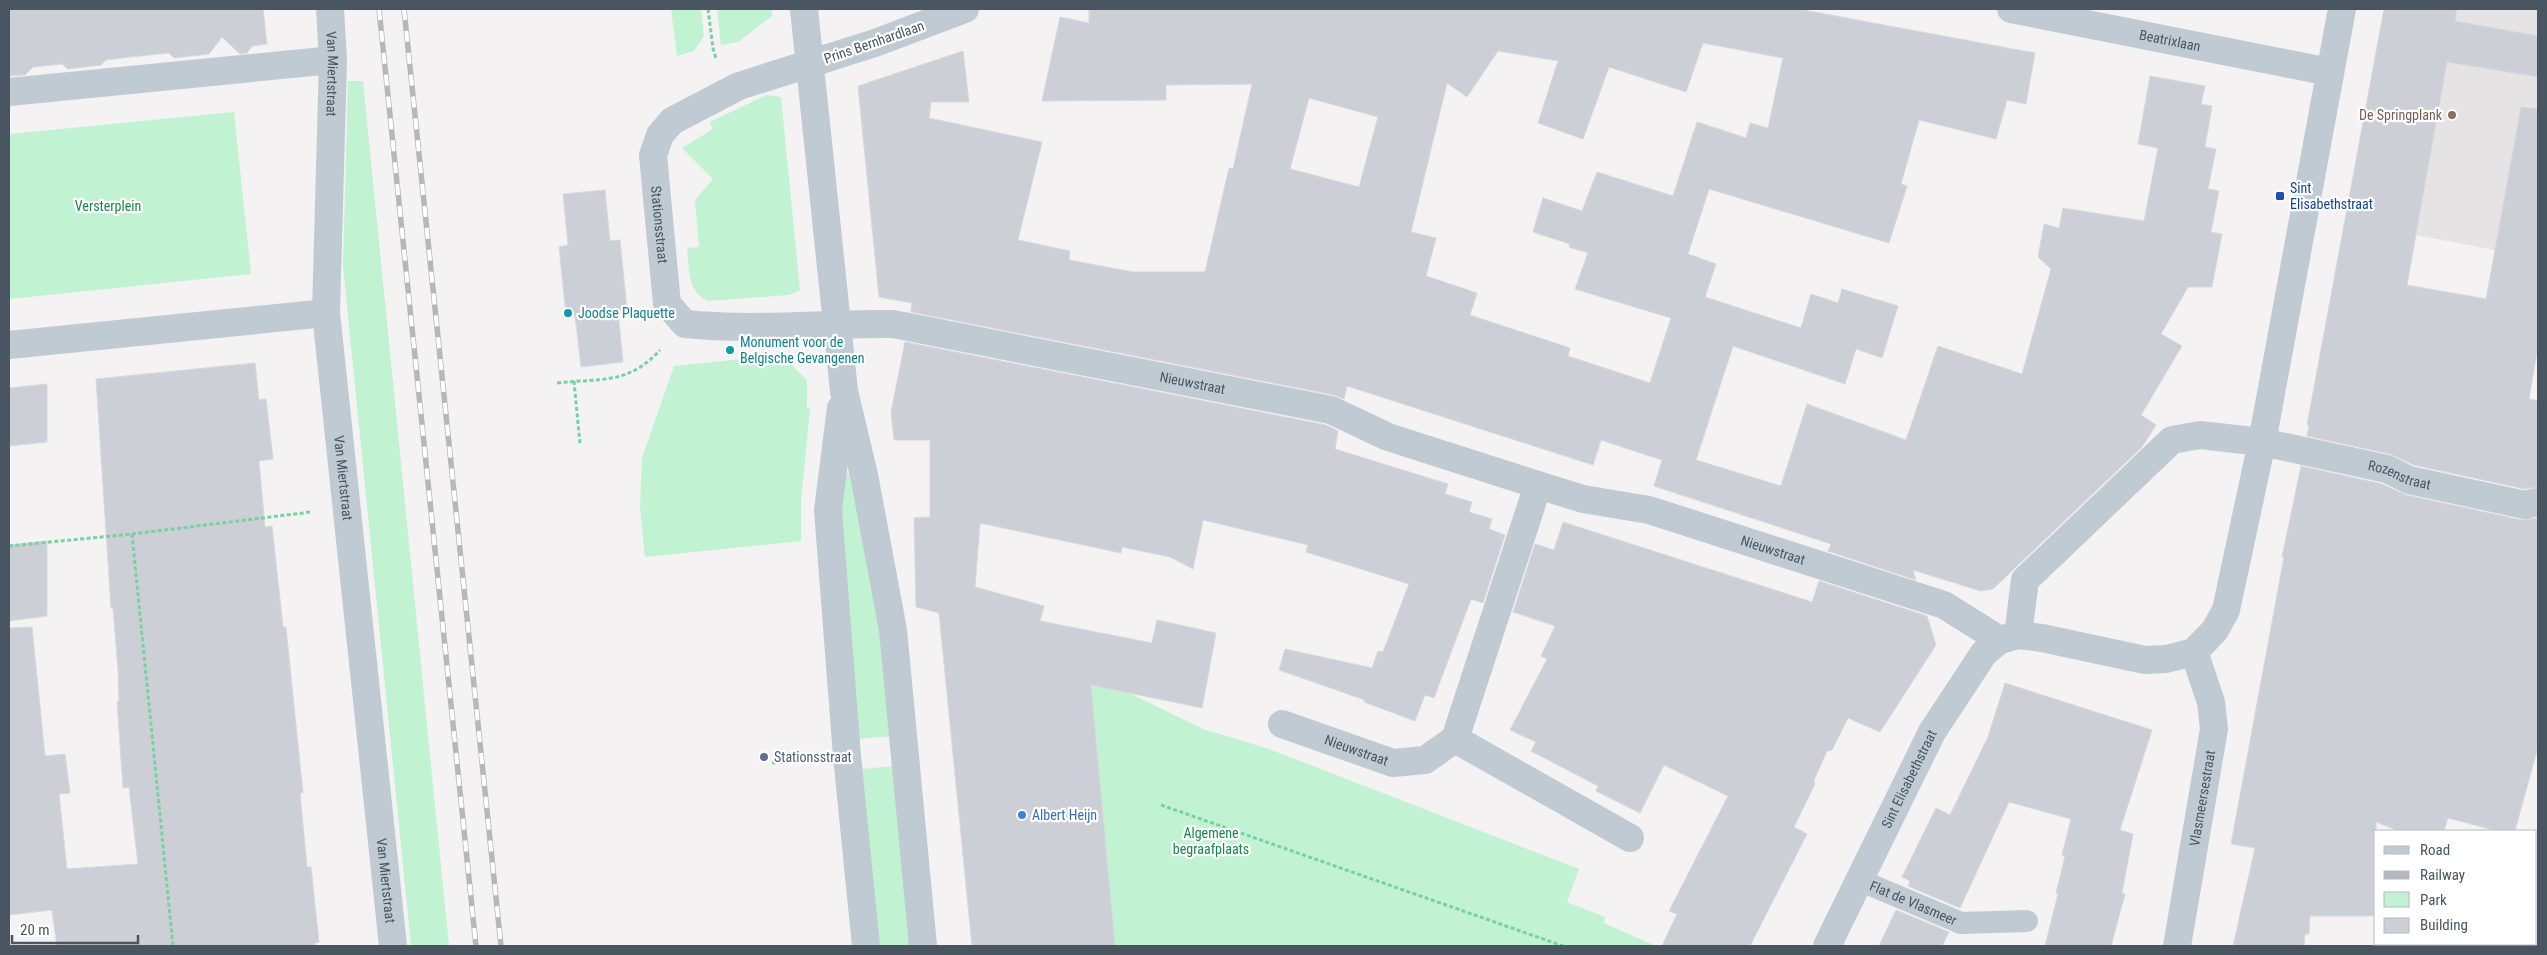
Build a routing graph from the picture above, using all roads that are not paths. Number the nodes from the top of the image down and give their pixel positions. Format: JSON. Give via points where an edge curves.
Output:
{"nodes":[{"id":1,"x":330,"y":9,"type":"edge"},
{"id":2,"x":804,"y":9,"type":"edge"},
{"id":3,"x":965,"y":9,"type":"edge"},
{"id":4,"x":2011,"y":9,"type":"edge"},
{"id":5,"x":2342,"y":9,"type":"edge"},
{"id":6,"x":333,"y":60,"type":"junction"},
{"id":7,"x":810,"y":64,"type":"junction"},
{"id":8,"x":2330,"y":72,"type":"junction"},
{"id":9,"x":9,"y":92,"type":"edge"},
{"id":10,"x":326,"y":313,"type":"junction"},
{"id":11,"x":838,"y":323,"type":"junction"},
{"id":12,"x":9,"y":345,"type":"edge"},
{"id":13,"x":844,"y":391,"type":"junction"},
{"id":14,"x":2262,"y":442,"type":"junction"},
{"id":15,"x":1538,"y":485,"type":"junction"},
{"id":16,"x":2538,"y":502,"type":"edge"},
{"id":17,"x":2009,"y":638,"type":"junction"},
{"id":18,"x":2194,"y":652,"type":"junction"},
{"id":19,"x":1282,"y":724,"type":"dead end"},
{"id":20,"x":1455,"y":739,"type":"junction"},
{"id":21,"x":1630,"y":838,"type":"dead end"},
{"id":22,"x":1860,"y":880,"type":"junction"},
{"id":23,"x":2027,"y":921,"type":"dead end"},
{"id":24,"x":393,"y":946,"type":"edge"},
{"id":25,"x":866,"y":946,"type":"edge"},
{"id":26,"x":923,"y":946,"type":"edge"},
{"id":27,"x":1827,"y":946,"type":"edge"},
{"id":28,"x":2176,"y":946,"type":"edge"}],
"edges":[{"from":1,"to":6,"type":"street","name":"Van Miertstraat"},
{"from":2,"to":7,"type":"street"},
{"from":3,"to":7,"type":"street","name":"Prins Bernhardlaan"},
{"from":4,"to":8,"type":"street","name":"Beatrixlaan"},
{"from":5,"to":8,"type":"street"},
{"from":6,"to":9,"type":"street"},
{"from":6,"to":10,"type":"street","name":"Van Miertstraat"},
{"from":7,"to":11,"type":"street"},
{"from":7,"to":11,"type":"street","name":"Stationsstraat","via":[[739,86],[672,121],[660,135],[653,155],[667,304],[685,324],[721,327]]},
{"from":8,"to":14,"type":"street"},
{"from":10,"to":12,"type":"street"},
{"from":10,"to":24,"type":"street","name":"Van Miertstraat"},
{"from":11,"to":13,"type":"street"},
{"from":11,"to":15,"type":"street","name":"Nieuwstraat","via":[[893,324],[1332,410],[1388,437]]},
{"from":13,"to":25,"type":"street","via":[[828,510]]},
{"from":13,"to":26,"type":"street","via":[[864,475],[893,630]]},
{"from":14,"to":16,"type":"street","name":"Rozenstraat","via":[[2387,469],[2409,480],[2525,505]]},
{"from":14,"to":17,"type":"street","via":[[2200,435],[2172,440],[2025,580]]},
{"from":14,"to":18,"type":"street","via":[[2226,610],[2215,630]]},
{"from":15,"to":17,"type":"street","name":"Nieuwstraat","via":[[1583,499],[1649,510],[1944,605]]},
{"from":15,"to":20,"type":"street"},
{"from":17,"to":18,"type":"street","via":[[2042,638],[2146,660]]},
{"from":17,"to":22,"type":"street","name":"Sint Elisabethstraat","via":[[1984,653],[1932,732]]},
{"from":18,"to":28,"type":"street","name":"Vlasmeersestraat","via":[[2211,702],[2214,729]]},
{"from":19,"to":20,"type":"street","name":"Nieuwstraat","via":[[1393,763],[1425,760]]},
{"from":20,"to":21,"type":"street"},
{"from":22,"to":23,"type":"lane","name":"Flat de Vlasmeer","via":[[1961,922]]},
{"from":22,"to":27,"type":"street","name":"Sint Elisabethstraat"}]}
